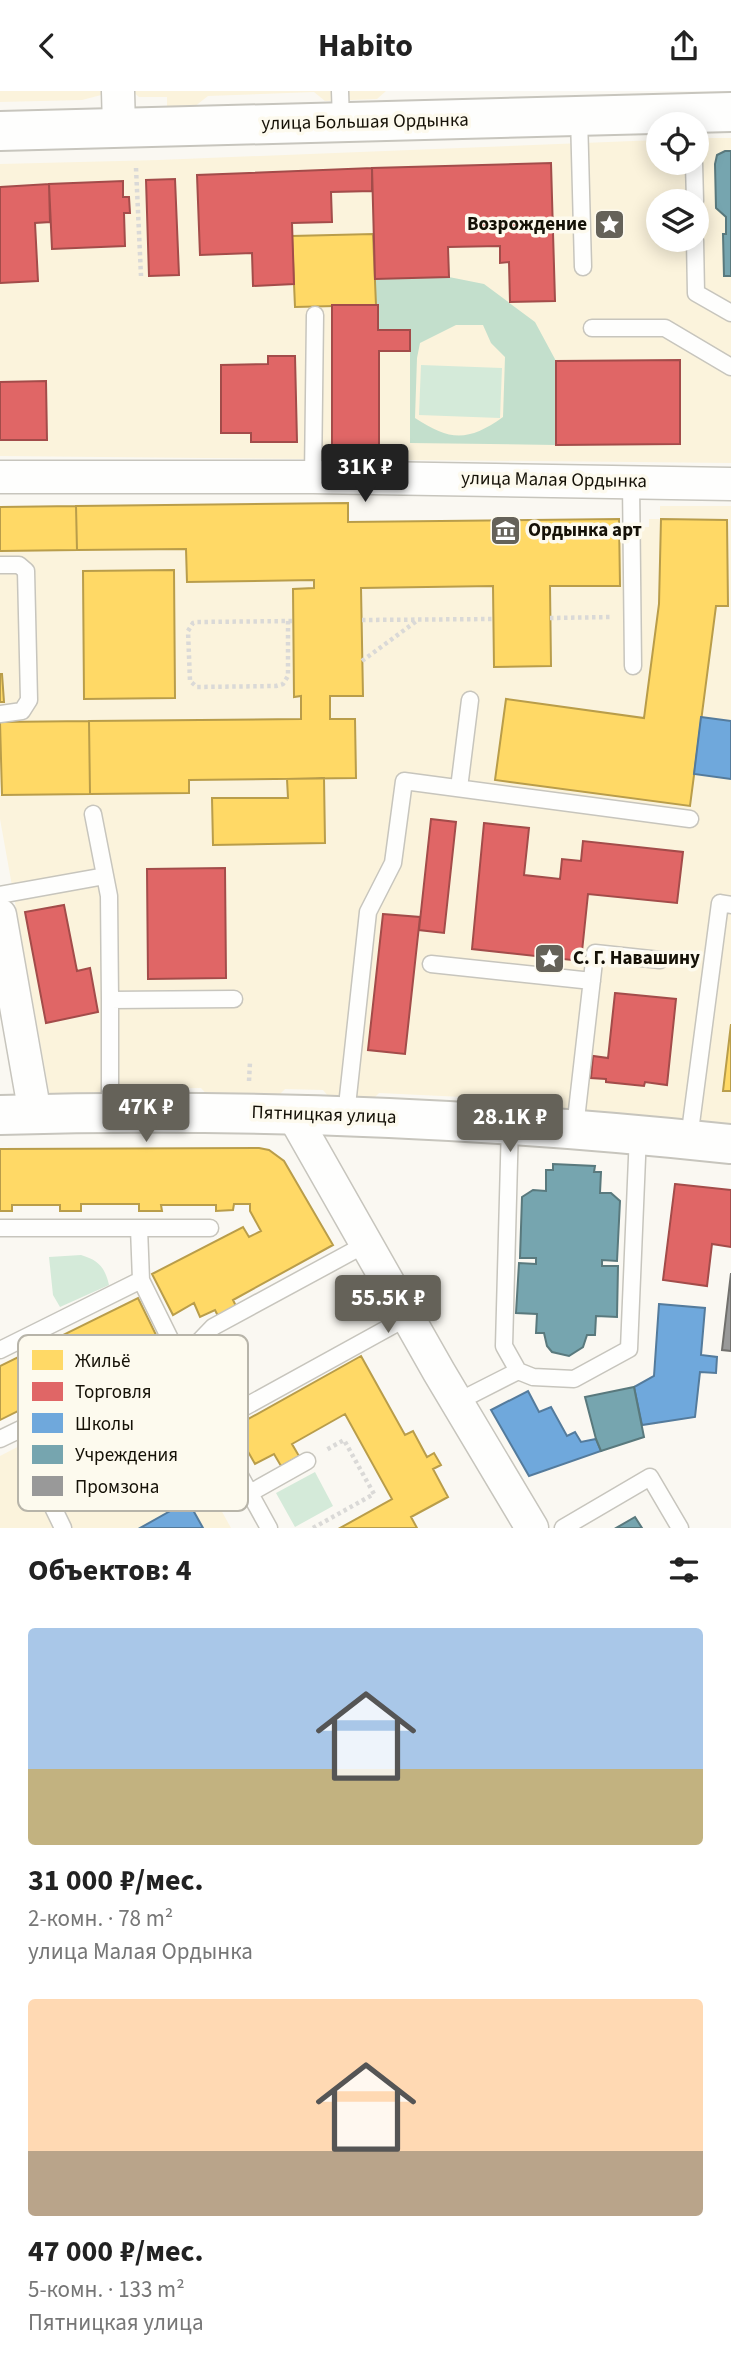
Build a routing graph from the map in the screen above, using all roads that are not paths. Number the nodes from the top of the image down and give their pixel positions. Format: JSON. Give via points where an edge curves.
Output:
{"nodes":[{"id":1,"x":340,"y":107,"type":"edge"},
{"id":2,"x":119,"y":109,"type":"edge"},
{"id":3,"x":561,"y":112,"type":"junction"},
{"id":4,"x":646,"y":113,"type":"edge"},
{"id":5,"x":0,"y":131,"type":"edge"},
{"id":6,"x":695,"y":252,"type":"edge"},
{"id":7,"x":583,"y":267,"type":"dead end"},
{"id":8,"x":731,"y":313,"type":"edge"},
{"id":9,"x":315,"y":315,"type":"dead end"},
{"id":10,"x":592,"y":328,"type":"dead end"},
{"id":11,"x":731,"y":367,"type":"edge"},
{"id":12,"x":0,"y":477,"type":"edge"},
{"id":13,"x":313,"y":477,"type":"junction"},
{"id":14,"x":632,"y":482,"type":"junction"},
{"id":15,"x":731,"y":484,"type":"edge"},
{"id":16,"x":0,"y":565,"type":"edge"},
{"id":17,"x":633,"y":666,"type":"dead end"},
{"id":18,"x":470,"y":700,"type":"dead end"},
{"id":19,"x":0,"y":714,"type":"edge"},
{"id":20,"x":458,"y":788,"type":"junction"},
{"id":21,"x":93,"y":814,"type":"dead end"},
{"id":22,"x":690,"y":819,"type":"dead end"},
{"id":23,"x":105,"y":876,"type":"junction"},
{"id":24,"x":0,"y":895,"type":"edge"},
{"id":25,"x":731,"y":905,"type":"edge"},
{"id":26,"x":0,"y":915,"type":"edge"},
{"id":27,"x":660,"y":960,"type":"dead end"},
{"id":28,"x":431,"y":964,"type":"dead end"},
{"id":29,"x":592,"y":981,"type":"junction"},
{"id":30,"x":234,"y":999,"type":"dead end"},
{"id":31,"x":110,"y":1000,"type":"junction"},
{"id":32,"x":18,"y":1114,"type":"edge"},
{"id":33,"x":110,"y":1114,"type":"junction"},
{"id":34,"x":292,"y":1114,"type":"junction"},
{"id":35,"x":346,"y":1115,"type":"junction"},
{"id":36,"x":510,"y":1124,"type":"junction"},
{"id":37,"x":575,"y":1128,"type":"junction"},
{"id":38,"x":638,"y":1134,"type":"junction"},
{"id":39,"x":689,"y":1139,"type":"junction"},
{"id":40,"x":731,"y":1144,"type":"edge"},
{"id":41,"x":0,"y":1228,"type":"edge"},
{"id":42,"x":139,"y":1228,"type":"junction"},
{"id":43,"x":210,"y":1228,"type":"dead end"},
{"id":44,"x":366,"y":1244,"type":"junction"},
{"id":45,"x":141,"y":1280,"type":"junction"},
{"id":46,"x":408,"y":1317,"type":"junction"},
{"id":47,"x":30,"y":1335,"type":"edge"},
{"id":48,"x":173,"y":1335,"type":"edge"},
{"id":49,"x":205,"y":1335,"type":"edge"},
{"id":50,"x":18,"y":1341,"type":"edge"},
{"id":51,"x":0,"y":1350,"type":"edge"},
{"id":52,"x":518,"y":1371,"type":"junction"},
{"id":53,"x":457,"y":1402,"type":"junction"},
{"id":54,"x":248,"y":1405,"type":"edge"},
{"id":55,"x":18,"y":1430,"type":"edge"},
{"id":56,"x":0,"y":1439,"type":"edge"},
{"id":57,"x":307,"y":1461,"type":"road end"},
{"id":58,"x":248,"y":1489,"type":"edge"},
{"id":59,"x":250,"y":1493,"type":"junction"},
{"id":60,"x":55,"y":1511,"type":"edge"},
{"id":61,"x":63,"y":1528,"type":"edge"},
{"id":62,"x":269,"y":1528,"type":"edge"},
{"id":63,"x":532,"y":1528,"type":"edge"},
{"id":64,"x":563,"y":1528,"type":"edge"},
{"id":65,"x":680,"y":1528,"type":"edge"}],
"edges":[{"from":1,"to":2,"type":"street","name":"улица Большая Ордынка"},
{"from":1,"to":3,"type":"street","name":"улица Большая Ордынка"},
{"from":2,"to":5,"type":"street","name":"улица Большая Ордынка"},
{"from":3,"to":4,"type":"street","name":"улица Большая Ордынка"},
{"from":3,"to":7,"type":"lane"},
{"from":6,"to":8,"type":"lane","via":[[696,293]]},
{"from":9,"to":13,"type":"lane"},
{"from":10,"to":11,"type":"lane","via":[[665,328]]},
{"from":12,"to":13,"type":"street","name":"улица Малая Ордынка"},
{"from":13,"to":14,"type":"street","name":"улица Малая Ордынка"},
{"from":14,"to":15,"type":"street","name":"улица Малая Ордынка"},
{"from":14,"to":17,"type":"lane"},
{"from":16,"to":19,"type":"lane","via":[[19,565],[26,572],[29,686],[25,709]]},
{"from":18,"to":20,"type":"lane"},
{"from":20,"to":22,"type":"lane"},
{"from":20,"to":35,"type":"lane","via":[[404,781],[393,863],[368,912]]},
{"from":21,"to":23,"type":"lane"},
{"from":23,"to":24,"type":"lane"},
{"from":23,"to":31,"type":"lane"},
{"from":25,"to":39,"type":"lane","via":[[720,903]]},
{"from":26,"to":32,"type":"street"},
{"from":27,"to":29,"type":"lane","via":[[595,953]]},
{"from":28,"to":29,"type":"lane"},
{"from":29,"to":37,"type":"lane"},
{"from":30,"to":31,"type":"lane"},
{"from":31,"to":33,"type":"lane"},
{"from":32,"to":33,"type":"street","name":"Пятницкая улица"},
{"from":33,"to":34,"type":"street","name":"Пятницкая улица"},
{"from":34,"to":35,"type":"street","name":"Пятницкая улица"},
{"from":34,"to":44,"type":"street"},
{"from":35,"to":36,"type":"street","name":"Пятницкая улица"},
{"from":36,"to":37,"type":"street","name":"Пятницкая улица"},
{"from":36,"to":52,"type":"lane","via":[[504,1346]]},
{"from":37,"to":38,"type":"street","name":"Пятницкая улица"},
{"from":38,"to":39,"type":"street","name":"Пятницкая улица"},
{"from":38,"to":52,"type":"lane","via":[[629,1349],[574,1379],[533,1377]]},
{"from":39,"to":40,"type":"street","name":"Пятницкая улица"},
{"from":41,"to":42,"type":"lane"},
{"from":42,"to":43,"type":"lane"},
{"from":42,"to":45,"type":"lane"},
{"from":44,"to":46,"type":"street"},
{"from":44,"to":49,"type":"lane"},
{"from":45,"to":47,"type":"lane"},
{"from":45,"to":48,"type":"lane"},
{"from":46,"to":53,"type":"street"},
{"from":46,"to":54,"type":"lane"},
{"from":50,"to":51,"type":"lane"},
{"from":52,"to":53,"type":"lane"},
{"from":53,"to":63,"type":"street"},
{"from":55,"to":56,"type":"lane"},
{"from":57,"to":59,"type":"lane"},
{"from":58,"to":59,"type":"lane"},
{"from":59,"to":62,"type":"lane"},
{"from":60,"to":61,"type":"lane"},
{"from":64,"to":65,"type":"lane","via":[[650,1477]]}]}
